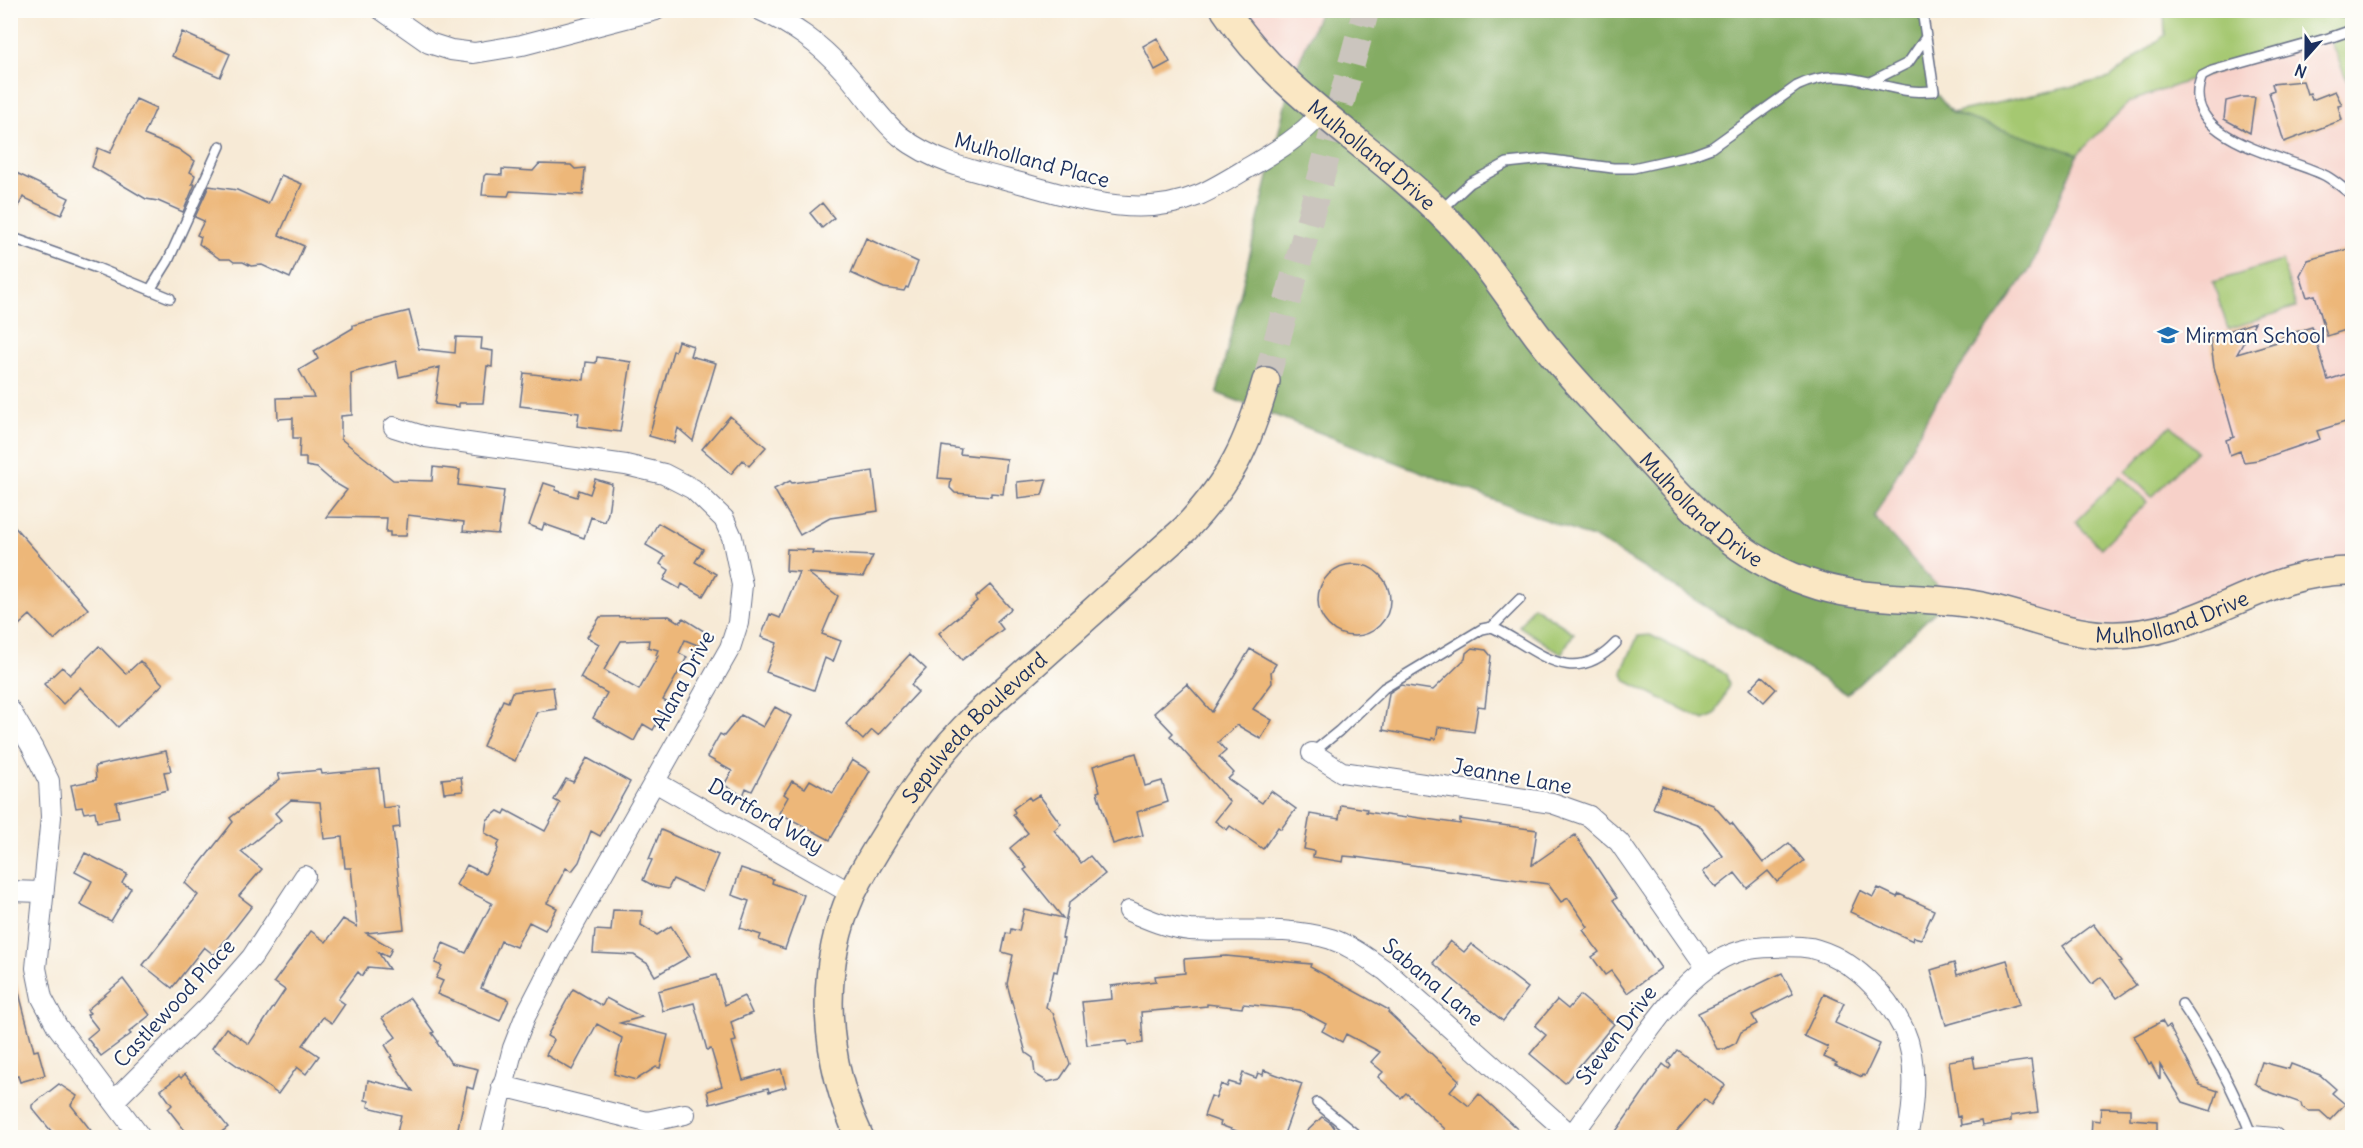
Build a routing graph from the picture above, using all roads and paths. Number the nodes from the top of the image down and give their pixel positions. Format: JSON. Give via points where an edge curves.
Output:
{"nodes":[{"id":1,"x":382,"y":10,"type":"edge"},
{"id":2,"x":656,"y":10,"type":"edge"},
{"id":3,"x":760,"y":10,"type":"edge"},
{"id":4,"x":1225,"y":10,"type":"edge"},
{"id":5,"x":1922,"y":10,"type":"edge"},
{"id":6,"x":2324,"y":10,"type":"edge"},
{"id":7,"x":2352,"y":12,"type":"edge"},
{"id":8,"x":2352,"y":30,"type":"edge"},
{"id":9,"x":1926,"y":38,"type":"junction"},
{"id":10,"x":1872,"y":81,"type":"junction"},
{"id":11,"x":1322,"y":112,"type":"junction"},
{"id":12,"x":220,"y":146,"type":"dead end"},
{"id":13,"x":2352,"y":195,"type":"edge"},
{"id":14,"x":1440,"y":212,"type":"junction"},
{"id":15,"x":10,"y":237,"type":"edge"},
{"id":16,"x":150,"y":290,"type":"junction"},
{"id":17,"x":170,"y":298,"type":"dead end"},
{"id":18,"x":1266,"y":381,"type":"tunnel mouth"},
{"id":19,"x":394,"y":427,"type":"dead end"},
{"id":20,"x":2352,"y":572,"type":"edge"},
{"id":21,"x":1520,"y":599,"type":"dead end"},
{"id":22,"x":1492,"y":627,"type":"junction"},
{"id":23,"x":1616,"y":643,"type":"dead end"},
{"id":24,"x":10,"y":710,"type":"edge"},
{"id":25,"x":1312,"y":753,"type":"joint"},
{"id":26,"x":655,"y":782,"type":"junction"},
{"id":27,"x":305,"y":876,"type":"dead end"},
{"id":28,"x":10,"y":891,"type":"edge"},
{"id":29,"x":42,"y":892,"type":"junction"},
{"id":30,"x":852,"y":894,"type":"junction"},
{"id":31,"x":1129,"y":911,"type":"dead end"},
{"id":32,"x":1707,"y":968,"type":"junction"},
{"id":33,"x":2182,"y":1004,"type":"dead end"},
{"id":34,"x":502,"y":1086,"type":"junction"},
{"id":35,"x":114,"y":1101,"type":"junction"},
{"id":36,"x":1317,"y":1103,"type":"dead end"},
{"id":37,"x":685,"y":1114,"type":"dead end"},
{"id":38,"x":1571,"y":1136,"type":"edge"},
{"id":39,"x":141,"y":1137,"type":"edge"},
{"id":40,"x":490,"y":1137,"type":"edge"},
{"id":41,"x":860,"y":1137,"type":"edge"},
{"id":42,"x":1360,"y":1137,"type":"edge"},
{"id":43,"x":1907,"y":1137,"type":"edge"},
{"id":44,"x":2247,"y":1137,"type":"edge"},
{"id":45,"x":2274,"y":1137,"type":"edge"}],
"edges":[{"from":1,"to":2,"type":"street","via":[[429,43],[474,53],[522,45]]},
{"from":3,"to":11,"type":"street","name":"Mulholland Place","via":[[803,32],[824,50],[899,135],[920,150],[967,169],[1114,206],[1168,204],[1198,195],[1288,145]]},
{"from":4,"to":11,"type":"main road","name":"Mulholland Drive","via":[[1261,57]]},
{"from":5,"to":9,"type":"lane"},
{"from":6,"to":7,"type":"lane"},
{"from":8,"to":13,"type":"lane","via":[[2212,70],[2202,76],[2197,95],[2200,111],[2222,132],[2326,176]]},
{"from":9,"to":10,"type":"lane","via":[[1908,63]]},
{"from":9,"to":10,"type":"lane","via":[[1934,91],[1911,91]]},
{"from":10,"to":14,"type":"lane","via":[[1812,79],[1712,148],[1652,165],[1613,168],[1544,159],[1507,163],[1470,183]]},
{"from":11,"to":14,"type":"main road","name":"Mulholland Drive"},
{"from":12,"to":16,"type":"lane","via":[[168,261]]},
{"from":14,"to":20,"type":"main road","name":"Mulholland Drive","via":[[1484,261],[1566,371],[1698,515],[1757,560],[1787,574],[1856,594],[1989,607],[2067,629],[2108,635],[2172,628],[2284,581]]},
{"from":15,"to":16,"type":"lane"},
{"from":16,"to":17,"type":"lane"},
{"from":18,"to":30,"type":"main road","name":"Sepulveda Boulevard","via":[[1239,456],[1206,507],[954,738],[912,791]]},
{"from":19,"to":26,"type":"street","name":"Alana Drive","via":[[426,437],[626,465],[664,474],[693,489],[724,519],[742,585],[738,623],[730,648]]},
{"from":21,"to":22,"type":"lane"},
{"from":22,"to":23,"type":"lane","via":[[1561,664],[1594,661]]},
{"from":22,"to":25,"type":"lane","via":[[1469,636],[1384,688]]},
{"from":24,"to":29,"type":"street","via":[[49,781],[51,817]]},
{"from":25,"to":32,"type":"street","name":"Jeanne Lane","via":[[1342,772],[1552,803],[1589,816],[1619,842]]},
{"from":26,"to":30,"type":"street","name":"Dartford Way"},
{"from":26,"to":34,"type":"street","name":"Alana Drive","via":[[525,1017]]},
{"from":27,"to":35,"type":"street","name":"Castlewood Place","via":[[252,957]]},
{"from":28,"to":29,"type":"street"},
{"from":29,"to":35,"type":"street","via":[[36,968],[42,998],[57,1026]]},
{"from":30,"to":41,"type":"main road","name":"Sepulveda Boulevard","via":[[831,964],[828,1004],[834,1066],[845,1107]]},
{"from":31,"to":38,"type":"street","name":"Sabana Lane","via":[[1160,925],[1188,930],[1282,930],[1330,939],[1354,949],[1386,971]]},
{"from":32,"to":38,"type":"street","name":"Steven Drive","via":[[1668,1003]]},
{"from":32,"to":43,"type":"street","name":"Steven Drive","via":[[1750,947],[1798,946],[1835,958],[1880,991],[1905,1032],[1910,1055],[1913,1077]]},
{"from":33,"to":44,"type":"lane","via":[[2232,1087]]},
{"from":34,"to":37,"type":"street","via":[[647,1122]]},
{"from":34,"to":40,"type":"street","name":"Alana Drive"},
{"from":35,"to":39,"type":"street"},
{"from":36,"to":42,"type":"lane"},
{"from":44,"to":45,"type":"street"}]}
